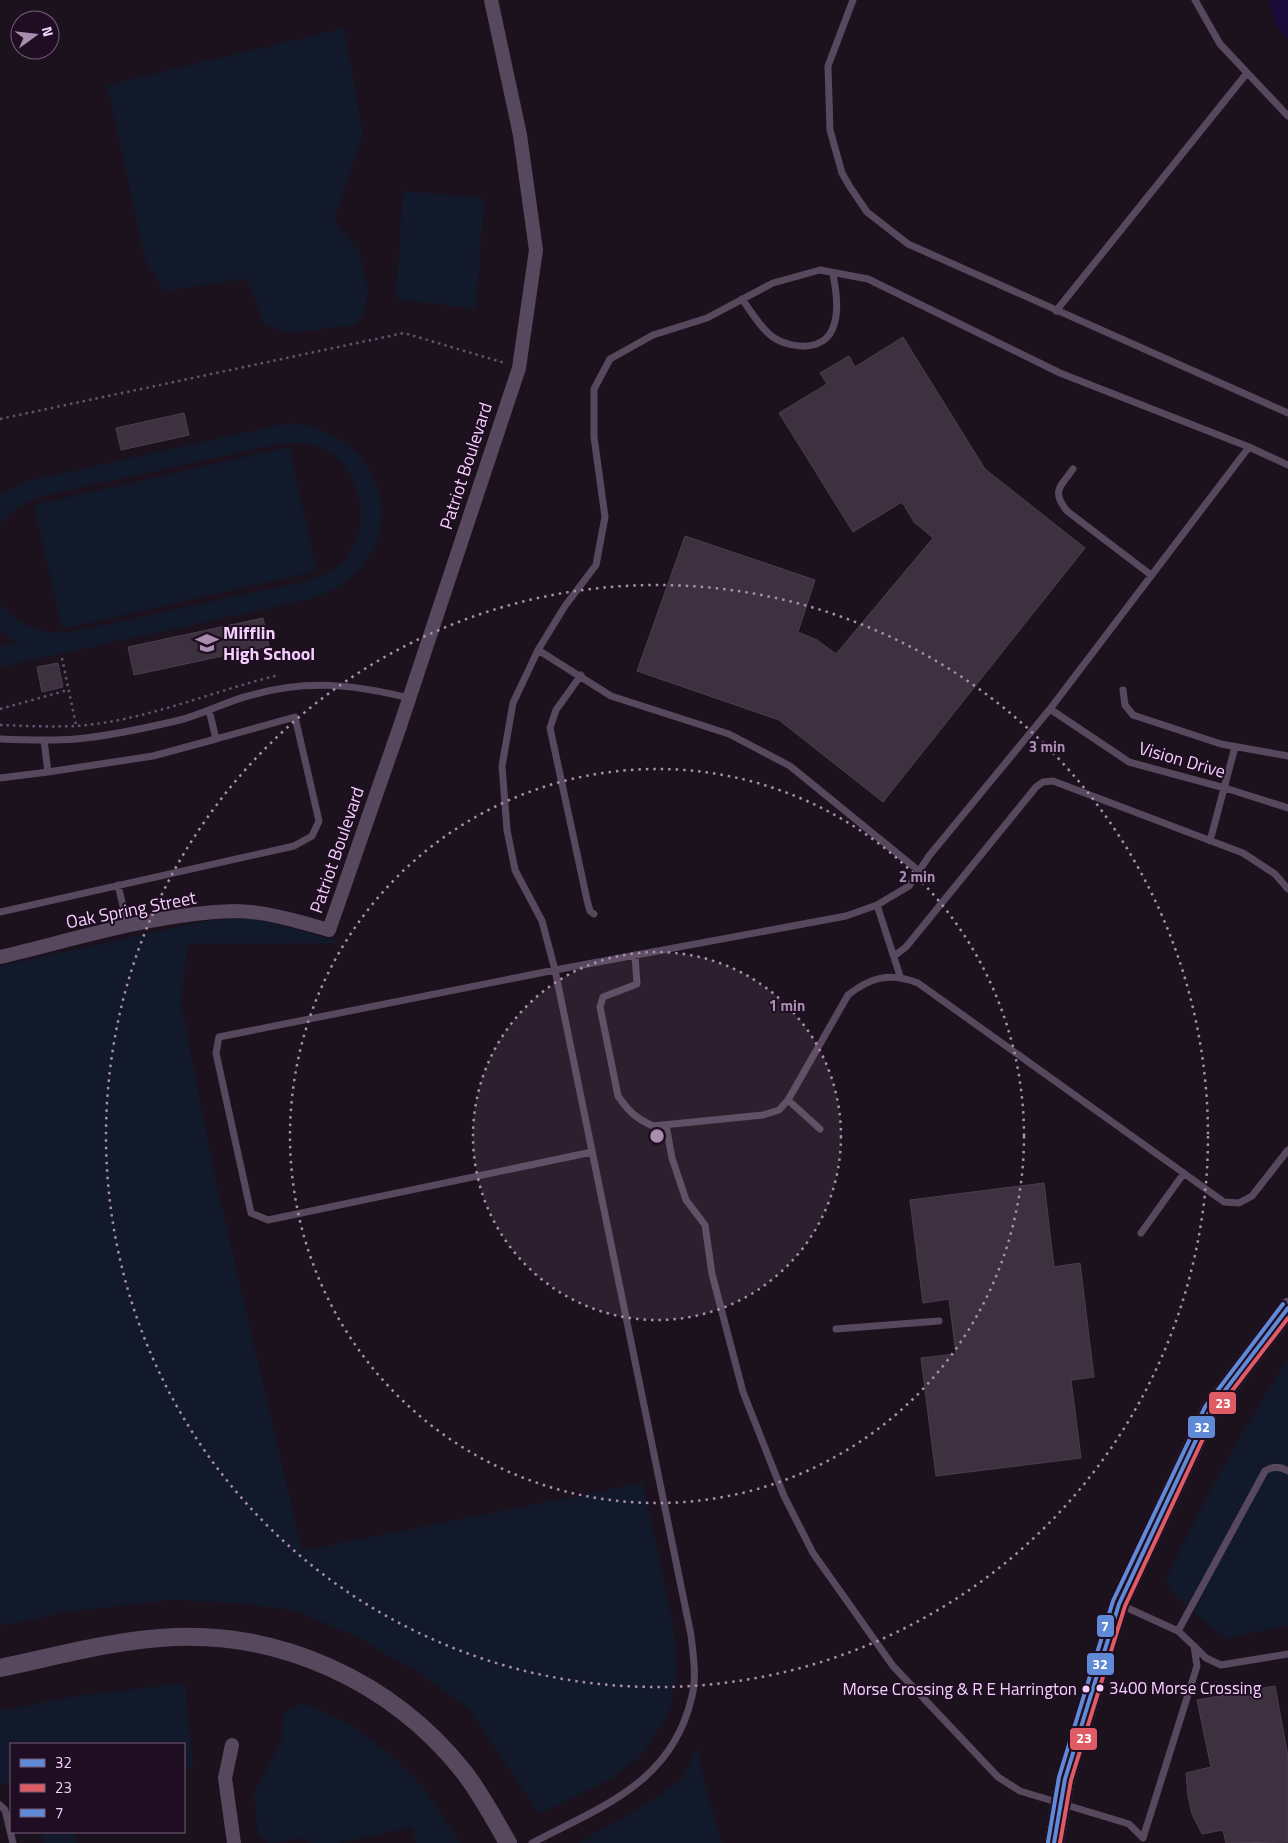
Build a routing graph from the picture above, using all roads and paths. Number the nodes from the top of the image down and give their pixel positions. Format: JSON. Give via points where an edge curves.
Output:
{"nodes":[{"id":1,"x":492,"y":0,"type":"edge"},
{"id":2,"x":853,"y":0,"type":"edge"},
{"id":3,"x":1194,"y":0,"type":"edge"},
{"id":4,"x":1247,"y":73,"type":"junction"},
{"id":5,"x":1288,"y":116,"type":"edge"},
{"id":6,"x":833,"y":273,"type":"junction"},
{"id":7,"x":742,"y":299,"type":"junction"},
{"id":8,"x":1056,"y":311,"type":"junction"},
{"id":9,"x":519,"y":368,"type":"junction"},
{"id":10,"x":1288,"y":413,"type":"edge"},
{"id":11,"x":0,"y":419,"type":"edge"},
{"id":12,"x":1248,"y":447,"type":"junction"},
{"id":13,"x":1288,"y":465,"type":"edge"},
{"id":14,"x":1073,"y":469,"type":"dead end"},
{"id":15,"x":1151,"y":575,"type":"junction"},
{"id":16,"x":538,"y":650,"type":"junction"},
{"id":17,"x":62,"y":658,"type":"dead end"},
{"id":18,"x":279,"y":675,"type":"dead end"},
{"id":19,"x":580,"y":676,"type":"junction"},
{"id":20,"x":68,"y":690,"type":"junction"},
{"id":21,"x":1123,"y":690,"type":"dead end"},
{"id":22,"x":409,"y":698,"type":"junction"},
{"id":23,"x":0,"y":709,"type":"edge"},
{"id":24,"x":1050,"y":709,"type":"junction"},
{"id":25,"x":209,"y":710,"type":"junction"},
{"id":26,"x":0,"y":725,"type":"edge"},
{"id":27,"x":76,"y":726,"type":"junction"},
{"id":28,"x":0,"y":739,"type":"edge"},
{"id":29,"x":216,"y":739,"type":"junction"},
{"id":30,"x":44,"y":740,"type":"junction"},
{"id":31,"x":1235,"y":747,"type":"junction"},
{"id":32,"x":1288,"y":756,"type":"edge"},
{"id":33,"x":48,"y":772,"type":"junction"},
{"id":34,"x":0,"y":778,"type":"edge"},
{"id":35,"x":1225,"y":788,"type":"junction"},
{"id":36,"x":1288,"y":808,"type":"edge"},
{"id":37,"x":1210,"y":841,"type":"junction"},
{"id":38,"x":919,"y":871,"type":"junction"},
{"id":39,"x":118,"y":885,"type":"junction"},
{"id":40,"x":1288,"y":889,"type":"edge"},
{"id":41,"x":877,"y":905,"type":"junction"},
{"id":42,"x":0,"y":912,"type":"edge"},
{"id":43,"x":594,"y":914,"type":"dead end"},
{"id":44,"x":128,"y":927,"type":"junction"},
{"id":45,"x":329,"y":930,"type":"joint"},
{"id":46,"x":635,"y":955,"type":"junction"},
{"id":47,"x":894,"y":956,"type":"junction"},
{"id":48,"x":0,"y":957,"type":"edge"},
{"id":49,"x":555,"y":970,"type":"junction"},
{"id":50,"x":900,"y":976,"type":"junction"},
{"id":51,"x":788,"y":1100,"type":"junction"},
{"id":52,"x":666,"y":1125,"type":"junction"},
{"id":53,"x":820,"y":1128,"type":"dead end"},
{"id":54,"x":1288,"y":1150,"type":"edge"},
{"id":55,"x":592,"y":1152,"type":"junction"},
{"id":56,"x":1184,"y":1173,"type":"junction"},
{"id":57,"x":1141,"y":1233,"type":"dead end"},
{"id":58,"x":1288,"y":1308,"type":"edge"},
{"id":59,"x":939,"y":1321,"type":"dead end"},
{"id":60,"x":836,"y":1329,"type":"dead end"},
{"id":61,"x":1288,"y":1471,"type":"edge"},
{"id":62,"x":1119,"y":1604,"type":"junction"},
{"id":63,"x":1178,"y":1631,"type":"junction"},
{"id":64,"x":1194,"y":1646,"type":"junction"},
{"id":65,"x":1288,"y":1654,"type":"edge"},
{"id":66,"x":0,"y":1668,"type":"edge"},
{"id":67,"x":232,"y":1744,"type":"dead end"},
{"id":68,"x":1062,"y":1803,"type":"junction"},
{"id":69,"x":0,"y":1805,"type":"edge"},
{"id":70,"x":10,"y":1831,"type":"edge"},
{"id":71,"x":1142,"y":1841,"type":"edge"},
{"id":72,"x":234,"y":1843,"type":"edge"},
{"id":73,"x":508,"y":1843,"type":"edge"},
{"id":74,"x":532,"y":1843,"type":"edge"},
{"id":75,"x":1054,"y":1843,"type":"edge"}],
"edges":[{"from":1,"to":9,"type":"street","name":"Patriot Boulevard","via":[[520,135],[536,250]]},
{"from":2,"to":8,"type":"lane","via":[[828,66],[830,130],[842,173],[850,187],[867,212],[908,244]]},
{"from":3,"to":4,"type":"lane","via":[[1220,44]]},
{"from":4,"to":5,"type":"lane"},
{"from":4,"to":8,"type":"lane"},
{"from":6,"to":7,"type":"lane","via":[[820,270],[773,283]]},
{"from":6,"to":7,"type":"lane","via":[[837,303],[832,330],[821,341],[809,346],[781,343],[767,333]]},
{"from":6,"to":12,"type":"lane","via":[[868,279],[1060,373]]},
{"from":7,"to":16,"type":"lane","via":[[707,318],[653,334],[610,359],[594,389],[594,437],[605,517],[596,565]]},
{"from":8,"to":10,"type":"lane"},
{"from":9,"to":11,"type":"path","via":[[404,333]]},
{"from":9,"to":22,"type":"street","name":"Patriot Boulevard"},
{"from":12,"to":13,"type":"lane"},
{"from":12,"to":15,"type":"lane"},
{"from":14,"to":15,"type":"lane","via":[[1060,486],[1057,493],[1059,501],[1067,511]]},
{"from":15,"to":24,"type":"lane"},
{"from":16,"to":19,"type":"lane"},
{"from":16,"to":49,"type":"lane","via":[[513,702],[502,766],[507,830],[515,870],[542,921]]},
{"from":17,"to":20,"type":"path"},
{"from":18,"to":27,"type":"path","via":[[161,710]]},
{"from":19,"to":38,"type":"lane","via":[[611,696],[729,734],[790,766]]},
{"from":19,"to":43,"type":"lane","via":[[556,710],[550,728],[587,900]]},
{"from":20,"to":23,"type":"path"},
{"from":20,"to":27,"type":"path"},
{"from":21,"to":31,"type":"lane","via":[[1125,705],[1133,715]]},
{"from":22,"to":25,"type":"lane","via":[[359,687],[308,685],[247,696]]},
{"from":22,"to":45,"type":"street","name":"Patriot Boulevard"},
{"from":24,"to":35,"type":"lane","name":"Vision Drive","via":[[1129,762]]},
{"from":24,"to":38,"type":"lane"},
{"from":25,"to":29,"type":"lane"},
{"from":25,"to":30,"type":"lane","via":[[182,720],[108,735]]},
{"from":26,"to":27,"type":"path"},
{"from":28,"to":30,"type":"lane"},
{"from":29,"to":33,"type":"lane","via":[[153,756]]},
{"from":29,"to":39,"type":"lane","via":[[295,717],[319,821],[312,836],[294,846]]},
{"from":30,"to":33,"type":"lane"},
{"from":31,"to":32,"type":"lane"},
{"from":31,"to":35,"type":"lane"},
{"from":33,"to":34,"type":"lane"},
{"from":35,"to":36,"type":"lane","name":"Vision Drive"},
{"from":35,"to":37,"type":"lane"},
{"from":37,"to":40,"type":"lane","via":[[1244,853],[1275,874]]},
{"from":37,"to":47,"type":"lane","via":[[1053,781],[1043,782],[906,947]]},
{"from":38,"to":41,"type":"lane","via":[[909,886]]},
{"from":39,"to":42,"type":"lane"},
{"from":39,"to":44,"type":"lane"},
{"from":41,"to":46,"type":"lane","via":[[846,916]]},
{"from":41,"to":47,"type":"lane"},
{"from":44,"to":45,"type":"street","name":"Oak Spring Street","via":[[174,917],[237,911],[293,920]]},
{"from":44,"to":48,"type":"street","name":"Oak Spring Street"},
{"from":46,"to":49,"type":"lane"},
{"from":46,"to":52,"type":"lane","via":[[637,984],[603,997],[600,1007],[618,1096],[637,1119],[653,1126]]},
{"from":47,"to":50,"type":"lane"},
{"from":49,"to":55,"type":"lane"},
{"from":49,"to":55,"type":"lane","via":[[219,1037],[216,1053],[251,1213],[268,1220]]},
{"from":50,"to":51,"type":"lane","via":[[863,983],[848,995]]},
{"from":50,"to":56,"type":"lane","via":[[918,983]]},
{"from":51,"to":52,"type":"lane","via":[[779,1110],[764,1115]]},
{"from":51,"to":53,"type":"lane"},
{"from":52,"to":68,"type":"lane","via":[[672,1158],[686,1200],[705,1225],[712,1274],[743,1392],[784,1496],[813,1553],[893,1666],[998,1778],[1020,1791]]},
{"from":54,"to":56,"type":"lane","via":[[1252,1196],[1238,1203],[1224,1202]]},
{"from":55,"to":74,"type":"lane","via":[[691,1634],[693,1695],[669,1753],[650,1774],[615,1800]]},
{"from":56,"to":57,"type":"lane"},
{"from":58,"to":62,"type":"main road","via":[[1210,1410]]},
{"from":59,"to":60,"type":"lane"},
{"from":61,"to":63,"type":"lane","via":[[1282,1467],[1270,1467],[1265,1471]]},
{"from":62,"to":63,"type":"lane"},
{"from":62,"to":68,"type":"main road","via":[[1065,1780]]},
{"from":63,"to":64,"type":"lane"},
{"from":64,"to":65,"type":"lane","via":[[1221,1666]]},
{"from":64,"to":71,"type":"lane","via":[[1198,1666]]},
{"from":66,"to":73,"type":"street","via":[[161,1638],[238,1640],[319,1662],[359,1681],[426,1731],[463,1772]]},
{"from":67,"to":72,"type":"street","via":[[225,1778]]},
{"from":68,"to":71,"type":"lane","via":[[1129,1824]]},
{"from":68,"to":75,"type":"main road"},
{"from":69,"to":70,"type":"lane","via":[[5,1810]]}]}
